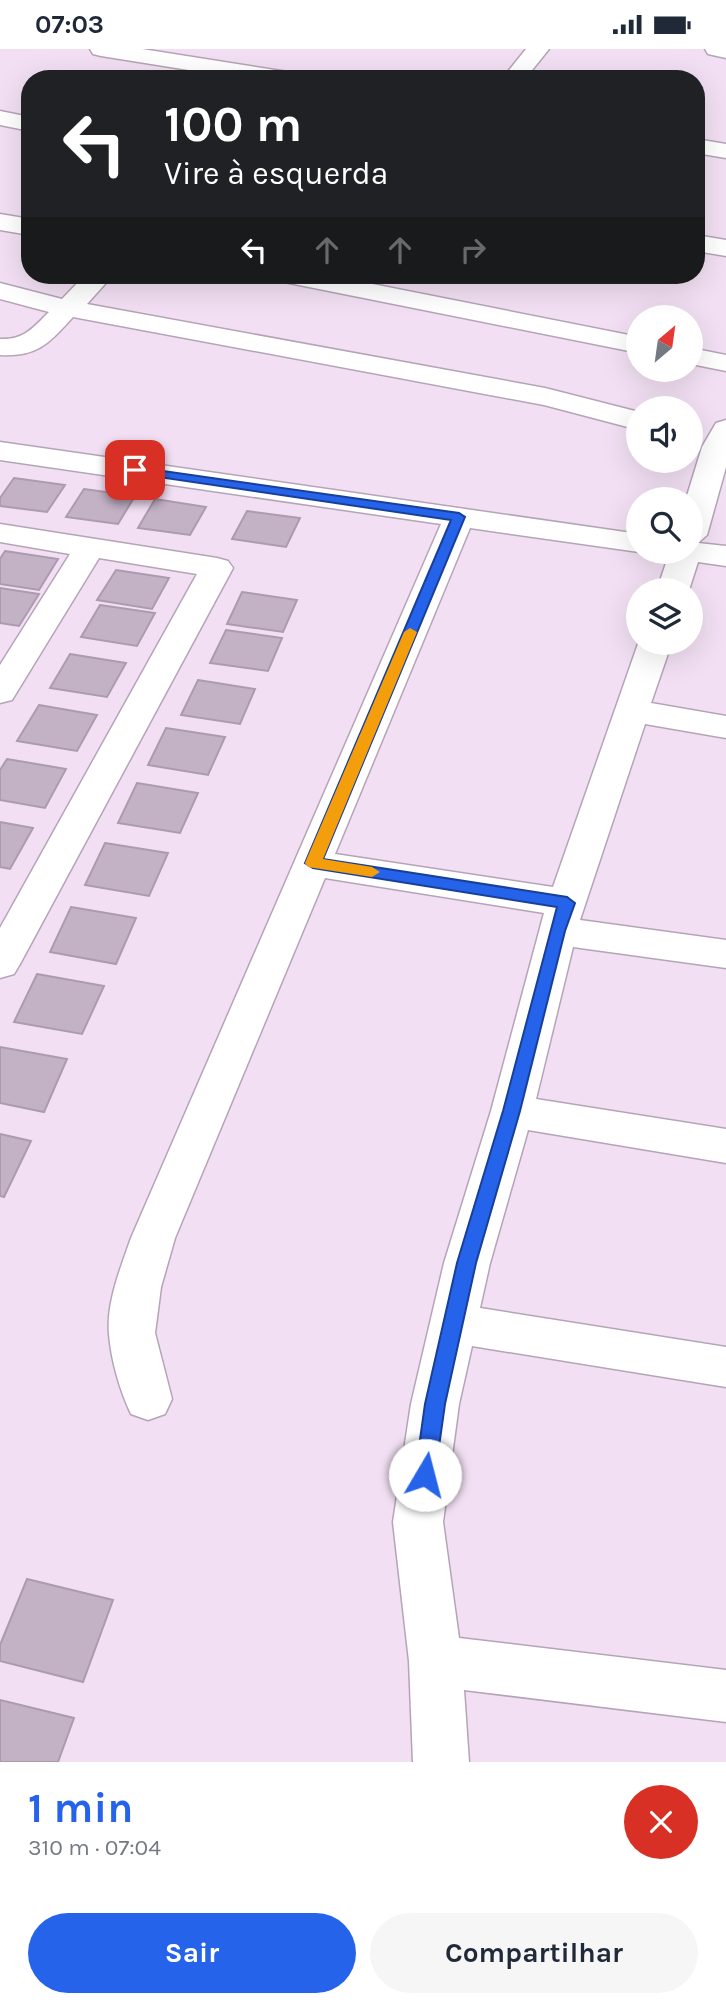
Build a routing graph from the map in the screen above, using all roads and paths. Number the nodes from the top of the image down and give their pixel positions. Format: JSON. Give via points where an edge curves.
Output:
{"nodes":[{"id":1,"x":101,"y":49,"type":"edge"},
{"id":2,"x":538,"y":49,"type":"edge"},
{"id":3,"x":716,"y":49,"type":"edge"},
{"id":4,"x":726,"y":51,"type":"edge"},
{"id":5,"x":232,"y":70,"type":"edge"},
{"id":6,"x":520,"y":70,"type":"edge"},
{"id":7,"x":0,"y":118,"type":"edge"},
{"id":8,"x":21,"y":122,"type":"edge"},
{"id":9,"x":705,"y":148,"type":"edge"},
{"id":10,"x":726,"y":151,"type":"edge"},
{"id":11,"x":0,"y":222,"type":"edge"},
{"id":12,"x":21,"y":226,"type":"edge"},
{"id":13,"x":705,"y":244,"type":"edge"},
{"id":14,"x":726,"y":248,"type":"edge"},
{"id":15,"x":91,"y":284,"type":"edge"},
{"id":16,"x":334,"y":284,"type":"edge"},
{"id":17,"x":0,"y":291,"type":"edge"},
{"id":18,"x":65,"y":309,"type":"junction"},
{"id":19,"x":626,"y":342,"type":"edge"},
{"id":20,"x":0,"y":347,"type":"edge"},
{"id":21,"x":704,"y":359,"type":"edge"},
{"id":22,"x":726,"y":363,"type":"edge"},
{"id":23,"x":626,"y":418,"type":"edge"},
{"id":24,"x":715,"y":440,"type":"edge"},
{"id":25,"x":0,"y":451,"type":"edge"},
{"id":26,"x":703,"y":488,"type":"edge"},
{"id":27,"x":459,"y":517,"type":"junction"},
{"id":28,"x":0,"y":533,"type":"edge"},
{"id":29,"x":626,"y":541,"type":"edge"},
{"id":30,"x":90,"y":548,"type":"junction"},
{"id":31,"x":703,"y":553,"type":"edge"},
{"id":32,"x":726,"y":556,"type":"edge"},
{"id":33,"x":651,"y":655,"type":"edge"},
{"id":34,"x":0,"y":692,"type":"edge"},
{"id":35,"x":632,"y":711,"type":"junction"},
{"id":36,"x":726,"y":727,"type":"edge"},
{"id":37,"x":313,"y":863,"type":"junction"},
{"id":38,"x":562,"y":917,"type":"junction"},
{"id":39,"x":726,"y":954,"type":"edge"},
{"id":40,"x":0,"y":964,"type":"edge"},
{"id":41,"x":512,"y":1111,"type":"junction"},
{"id":42,"x":726,"y":1146,"type":"edge"},
{"id":43,"x":453,"y":1323,"type":"junction"},
{"id":44,"x":726,"y":1367,"type":"edge"},
{"id":45,"x":148,"y":1399,"type":"dead end"},
{"id":46,"x":436,"y":1661,"type":"junction"},
{"id":47,"x":726,"y":1696,"type":"edge"},
{"id":48,"x":441,"y":1762,"type":"edge"}],
"edges":[{"from":1,"to":5,"type":"street"},
{"from":2,"to":6,"type":"street"},
{"from":3,"to":4,"type":"street"},
{"from":7,"to":8,"type":"street"},
{"from":9,"to":10,"type":"street"},
{"from":11,"to":12,"type":"street"},
{"from":13,"to":14,"type":"street"},
{"from":15,"to":18,"type":"street"},
{"from":16,"to":19,"type":"street"},
{"from":17,"to":18,"type":"street"},
{"from":18,"to":20,"type":"street","via":[[35,341],[18,348]]},
{"from":18,"to":23,"type":"street","via":[[545,397]]},
{"from":21,"to":22,"type":"street"},
{"from":24,"to":26,"type":"street"},
{"from":25,"to":27,"type":"street"},
{"from":27,"to":29,"type":"street"},
{"from":27,"to":37,"type":"street"},
{"from":28,"to":30,"type":"street"},
{"from":30,"to":34,"type":"street"},
{"from":30,"to":40,"type":"street","via":[[217,568]]},
{"from":31,"to":32,"type":"street"},
{"from":33,"to":35,"type":"street"},
{"from":35,"to":36,"type":"street"},
{"from":35,"to":38,"type":"street"},
{"from":37,"to":38,"type":"street"},
{"from":37,"to":45,"type":"street","via":[[153,1238],[138,1287],[132,1333]]},
{"from":38,"to":39,"type":"street"},
{"from":38,"to":41,"type":"street"},
{"from":41,"to":42,"type":"street"},
{"from":41,"to":43,"type":"street"},
{"from":43,"to":44,"type":"street"},
{"from":43,"to":46,"type":"street","via":[[435,1404],[418,1522]]},
{"from":46,"to":47,"type":"street"},
{"from":46,"to":48,"type":"street"}]}
